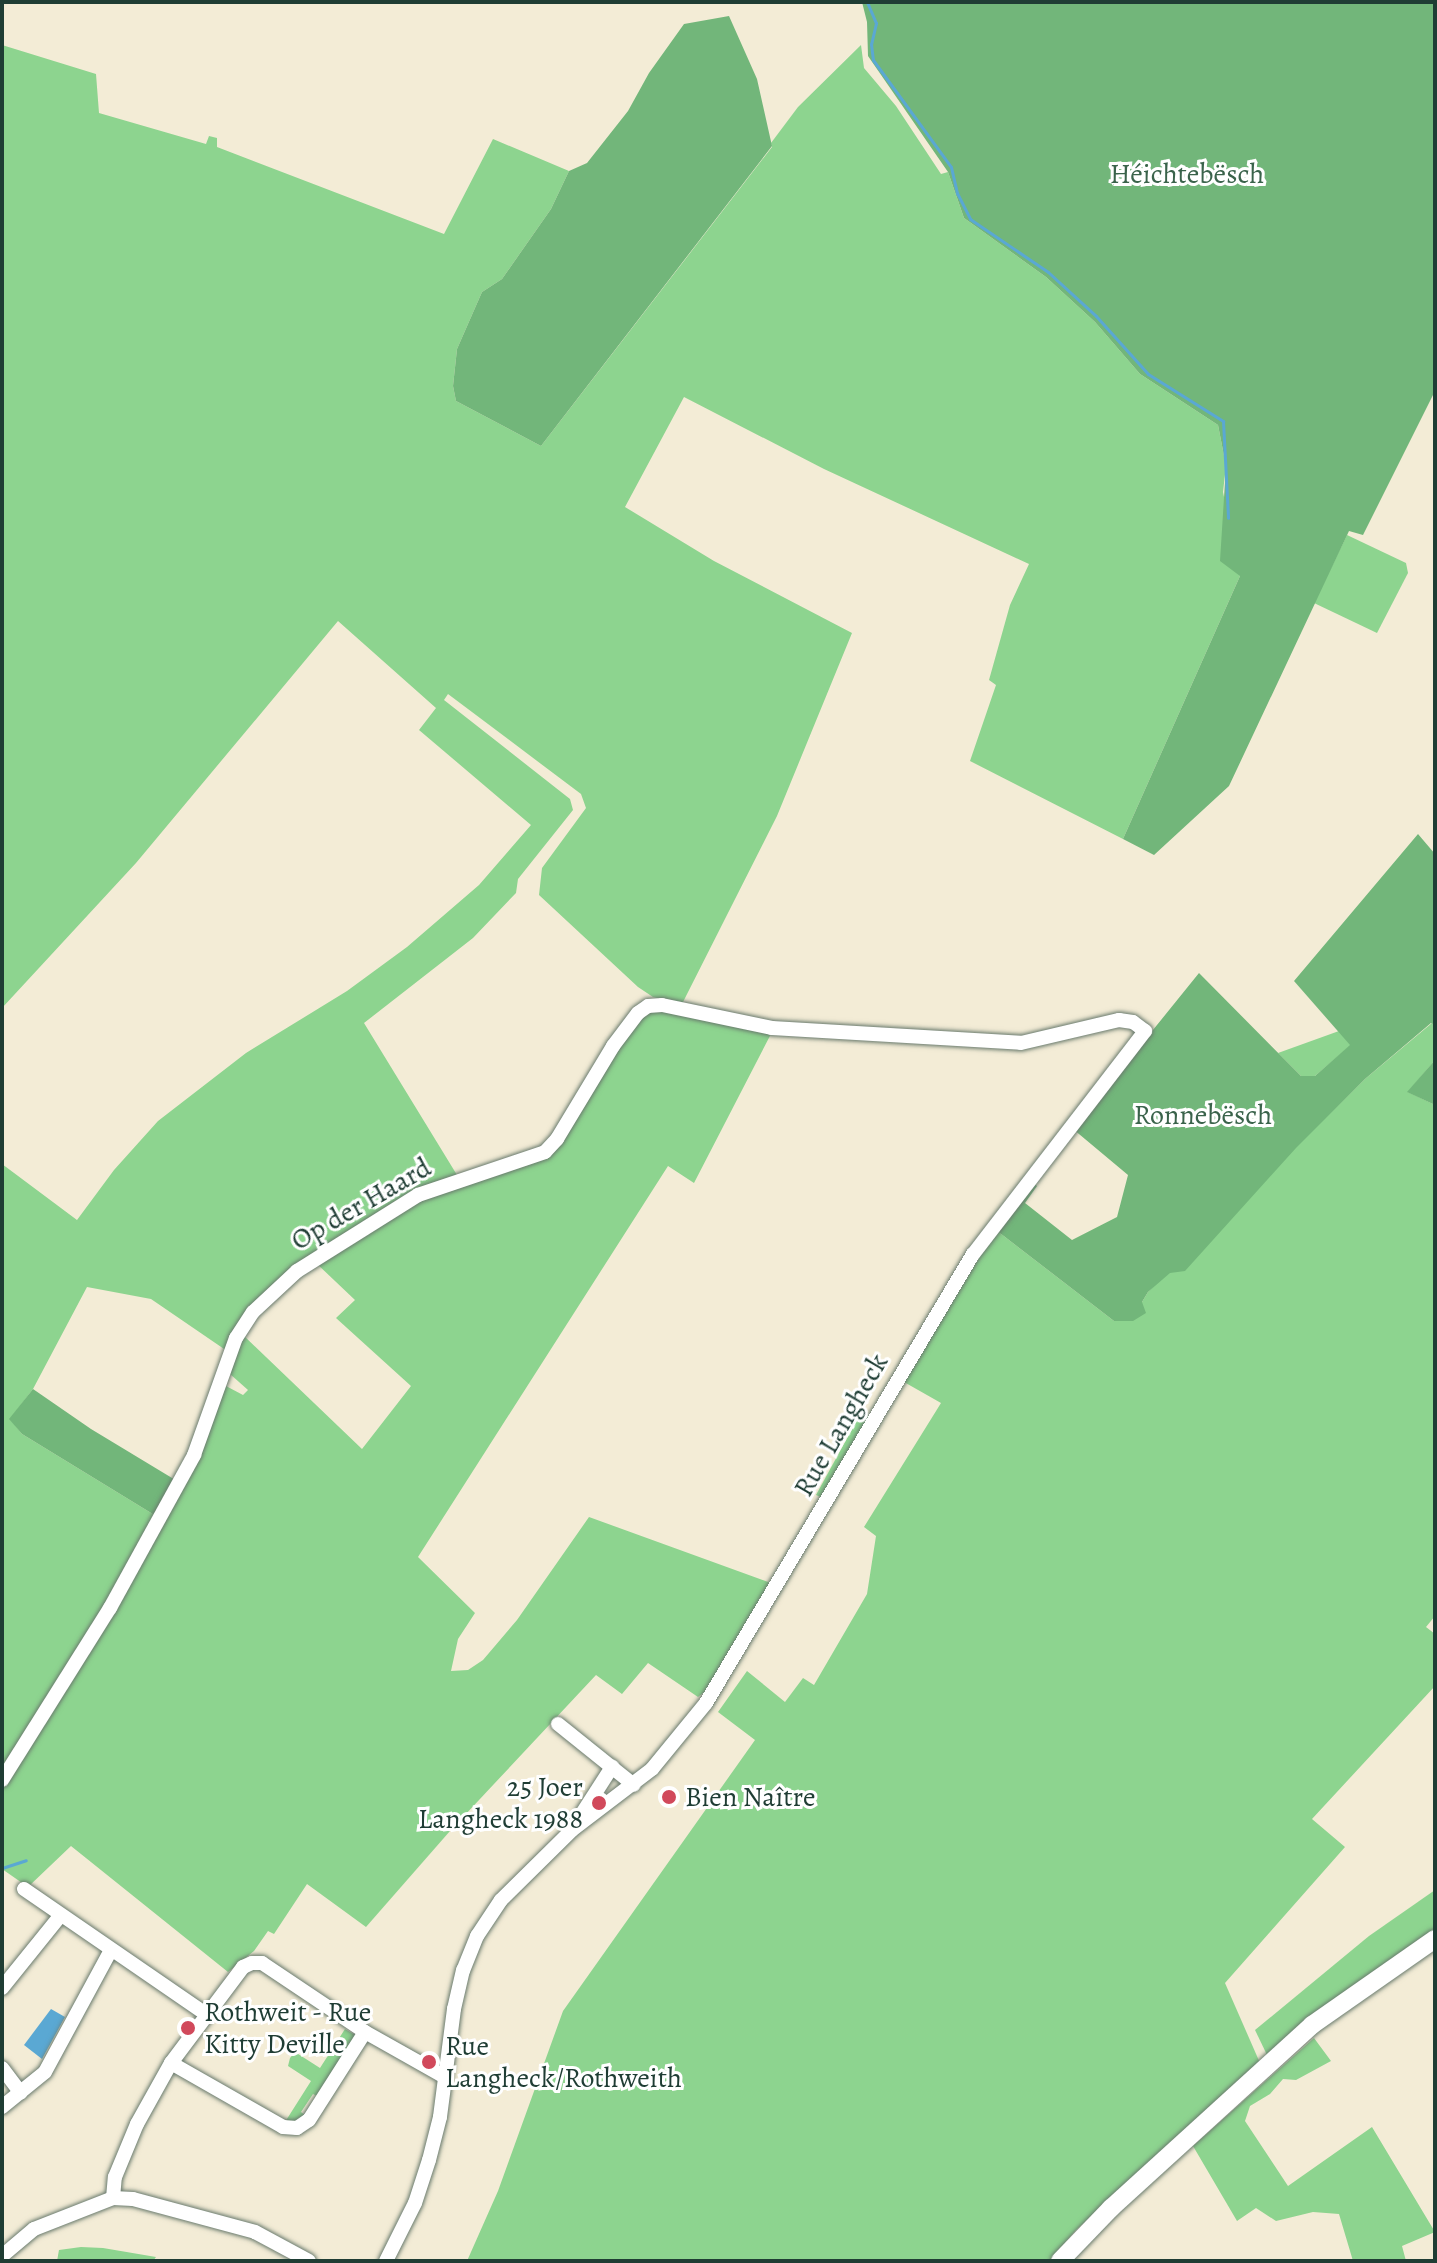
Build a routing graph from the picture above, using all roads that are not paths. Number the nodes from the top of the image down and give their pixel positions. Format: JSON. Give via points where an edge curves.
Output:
{"nodes":[{"id":1,"x":1145,"y":1031,"type":"joint"},
{"id":2,"x":558,"y":1724,"type":"dead end"},
{"id":3,"x":612,"y":1767,"type":"junction"},
{"id":4,"x":2,"y":1780,"type":"edge"},
{"id":5,"x":634,"y":1785,"type":"junction"},
{"id":6,"x":572,"y":1830,"type":"junction"},
{"id":7,"x":24,"y":1889,"type":"dead end"},
{"id":8,"x":60,"y":1916,"type":"junction"},
{"id":9,"x":1435,"y":1939,"type":"edge"},
{"id":10,"x":111,"y":1950,"type":"junction"},
{"id":11,"x":2,"y":1988,"type":"edge"},
{"id":12,"x":200,"y":2010,"type":"dead end"},
{"id":13,"x":365,"y":2032,"type":"junction"},
{"id":14,"x":171,"y":2063,"type":"junction"},
{"id":15,"x":2,"y":2068,"type":"edge"},
{"id":16,"x":445,"y":2077,"type":"junction"},
{"id":17,"x":21,"y":2093,"type":"junction"},
{"id":18,"x":2,"y":2107,"type":"edge"},
{"id":19,"x":113,"y":2198,"type":"junction"},
{"id":20,"x":2,"y":2256,"type":"edge"},
{"id":21,"x":309,"y":2261,"type":"edge"},
{"id":22,"x":386,"y":2261,"type":"edge"},
{"id":23,"x":1060,"y":2261,"type":"edge"}],
"edges":[{"from":1,"to":4,"type":"street","name":"Op der Haard","via":[[1119,1020],[1021,1043],[772,1028],[648,1006],[613,1046],[545,1152],[418,1195],[306,1264],[253,1312],[236,1338],[194,1455],[110,1608]]},
{"from":1,"to":5,"type":"street","name":"Rue Langheck","via":[[973,1254],[706,1703]]},
{"from":2,"to":3,"type":"street"},
{"from":3,"to":5,"type":"street"},
{"from":3,"to":6,"type":"street","name":"Rue Langheck"},
{"from":5,"to":6,"type":"street","name":"Rue Langheck"},
{"from":6,"to":16,"type":"street","name":"Rue Langheck","via":[[501,1900],[477,1936],[454,2009]]},
{"from":7,"to":8,"type":"street"},
{"from":8,"to":10,"type":"street"},
{"from":8,"to":11,"type":"street"},
{"from":9,"to":23,"type":"main road","via":[[1312,2025]]},
{"from":10,"to":12,"type":"street"},
{"from":10,"to":17,"type":"street","via":[[45,2072]]},
{"from":13,"to":14,"type":"street","via":[[309,2120],[297,2128],[283,2127]]},
{"from":13,"to":14,"type":"street","via":[[262,1963],[252,1963],[243,1967]]},
{"from":13,"to":16,"type":"street"},
{"from":14,"to":19,"type":"street","via":[[137,2124],[115,2177]]},
{"from":15,"to":17,"type":"street"},
{"from":16,"to":22,"type":"street","name":"Rue Langheck","via":[[440,2117],[415,2203]]},
{"from":17,"to":18,"type":"street"},
{"from":19,"to":20,"type":"street","via":[[34,2229]]},
{"from":19,"to":21,"type":"street","via":[[255,2232]]}]}
